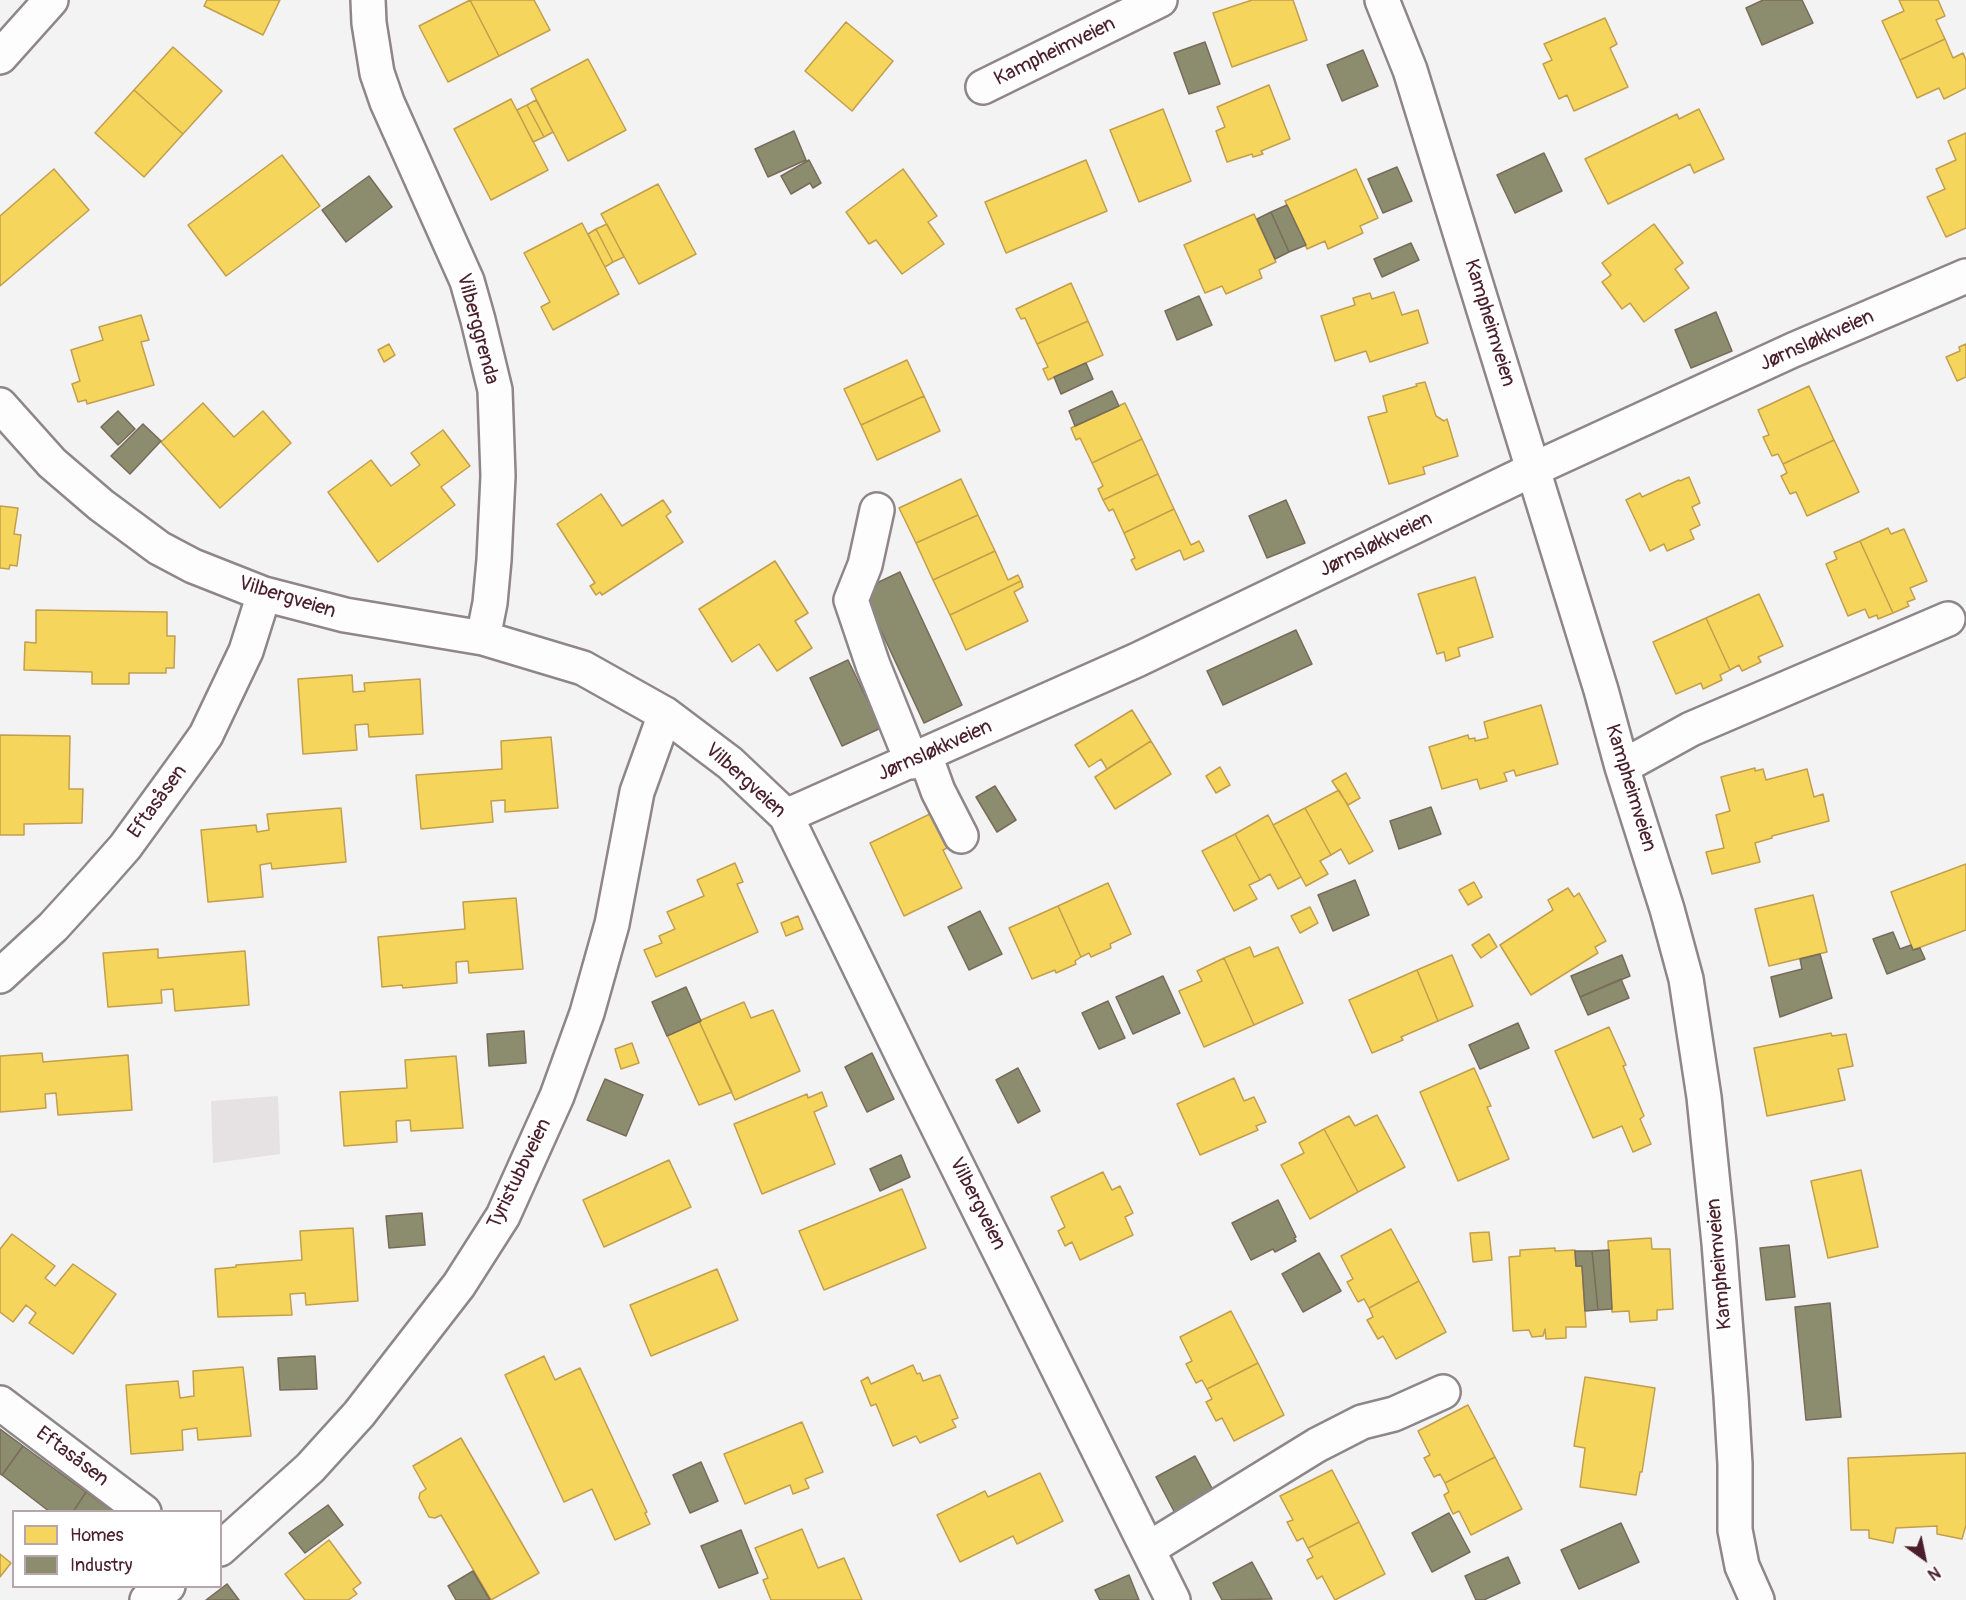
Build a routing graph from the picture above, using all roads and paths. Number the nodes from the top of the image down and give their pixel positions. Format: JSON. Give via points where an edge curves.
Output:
{"nodes":[{"id":1,"x":51,"y":0,"type":"edge"},
{"id":2,"x":368,"y":0,"type":"edge"},
{"id":3,"x":1160,"y":0,"type":"edge"},
{"id":4,"x":1382,"y":0,"type":"edge"},
{"id":5,"x":0,"y":57,"type":"edge"},
{"id":6,"x":982,"y":87,"type":"dead end"},
{"id":7,"x":1966,"y":276,"type":"edge"},
{"id":8,"x":0,"y":405,"type":"edge"},
{"id":9,"x":1533,"y":470,"type":"junction"},
{"id":10,"x":877,"y":510,"type":"dead end"},
{"id":11,"x":264,"y":594,"type":"junction"},
{"id":12,"x":1948,"y":619,"type":"dead end"},
{"id":13,"x":483,"y":638,"type":"junction"},
{"id":14,"x":665,"y":714,"type":"junction"},
{"id":15,"x":918,"y":758,"type":"junction"},
{"id":16,"x":1622,"y":766,"type":"junction"},
{"id":17,"x":786,"y":816,"type":"junction"},
{"id":18,"x":961,"y":836,"type":"dead end"},
{"id":19,"x":0,"y":976,"type":"edge"},
{"id":20,"x":1443,"y":1392,"type":"dead end"},
{"id":21,"x":0,"y":1403,"type":"edge"},
{"id":22,"x":141,"y":1510,"type":"edge"},
{"id":23,"x":222,"y":1547,"type":"edge"},
{"id":24,"x":1148,"y":1549,"type":"junction"},
{"id":25,"x":166,"y":1588,"type":"edge"},
{"id":26,"x":147,"y":1600,"type":"edge"},
{"id":27,"x":1173,"y":1600,"type":"edge"},
{"id":28,"x":1757,"y":1600,"type":"edge"}],
"edges":[{"from":1,"to":5,"type":"street"},
{"from":2,"to":13,"type":"street","name":"Vilberggrenda","via":[[377,73],[467,281],[495,390],[495,560]]},
{"from":3,"to":6,"type":"street","name":"Kampheimveien"},
{"from":4,"to":9,"type":"street","name":"Kampheimveien","via":[[1410,70]]},
{"from":7,"to":9,"type":"street","name":"Jørnsløkkveien","via":[[1793,350]]},
{"from":8,"to":11,"type":"street","name":"Vilbergveien","via":[[52,463],[159,548]]},
{"from":9,"to":15,"type":"street","name":"Jørnsløkkveien","via":[[1137,660]]},
{"from":9,"to":16,"type":"street","name":"Kampheimveien"},
{"from":10,"to":15,"type":"street","via":[[865,565],[851,600],[873,665]]},
{"from":11,"to":13,"type":"street","name":"Vilbergveien","via":[[345,615]]},
{"from":11,"to":19,"type":"street","name":"Eftasåsen","via":[[246,651],[195,751],[102,874]]},
{"from":12,"to":16,"type":"street","via":[[1692,729]]},
{"from":13,"to":14,"type":"street","name":"Vilbergveien","via":[[584,668]]},
{"from":14,"to":17,"type":"street","name":"Vilbergveien","via":[[730,763]]},
{"from":14,"to":23,"type":"street","name":"Tyristubbveien","via":[[638,792],[612,924],[587,1013],[557,1096],[503,1216],[452,1295],[359,1414],[310,1468]]},
{"from":15,"to":17,"type":"street","name":"Jørnsløkkveien"},
{"from":15,"to":18,"type":"street"},
{"from":16,"to":28,"type":"street","name":"Kampheimveien","via":[[1667,909],[1691,1008],[1719,1243],[1735,1464],[1735,1530],[1742,1566]]},
{"from":17,"to":24,"type":"street","name":"Vilbergveien"},
{"from":20,"to":24,"type":"street","via":[[1394,1414],[1355,1425],[1317,1445]]},
{"from":21,"to":22,"type":"street","name":"Eftasåsen"},
{"from":24,"to":27,"type":"street","name":"Vilbergveien"},
{"from":25,"to":26,"type":"street"}]}
